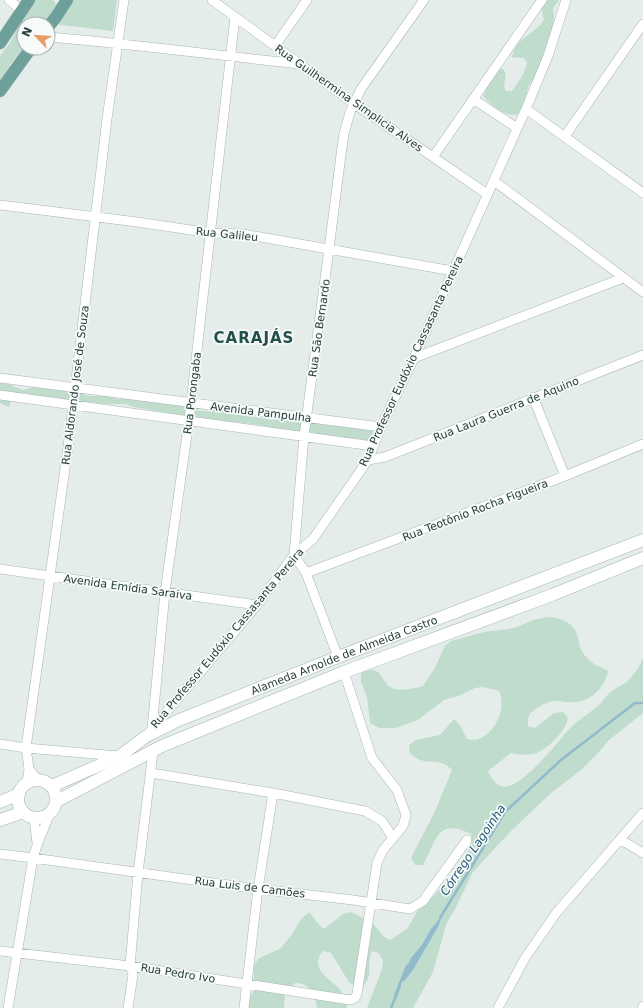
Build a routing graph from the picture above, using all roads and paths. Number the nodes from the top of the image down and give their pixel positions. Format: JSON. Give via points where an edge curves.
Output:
{"nodes":[{"id":1,"x":9,"y":0,"type":"edge"},
{"id":2,"x":29,"y":0,"type":"edge"},
{"id":3,"x":68,"y":0,"type":"edge"},
{"id":4,"x":124,"y":0,"type":"edge"},
{"id":5,"x":212,"y":0,"type":"edge"},
{"id":6,"x":307,"y":0,"type":"edge"},
{"id":7,"x":424,"y":0,"type":"edge"},
{"id":8,"x":542,"y":0,"type":"edge"},
{"id":9,"x":566,"y":0,"type":"edge"},
{"id":10,"x":21,"y":10,"type":"junction"},
{"id":11,"x":56,"y":17,"type":"edge"},
{"id":12,"x":235,"y":17,"type":"junction"},
{"id":13,"x":643,"y":24,"type":"edge"},
{"id":14,"x":56,"y":38,"type":"edge"},
{"id":15,"x":0,"y":42,"type":"edge"},
{"id":16,"x":118,"y":42,"type":"junction"},
{"id":17,"x":275,"y":46,"type":"junction"},
{"id":18,"x":25,"y":56,"type":"edge"},
{"id":19,"x":230,"y":57,"type":"junction"},
{"id":20,"x":300,"y":64,"type":"junction"},
{"id":21,"x":0,"y":92,"type":"edge"},
{"id":22,"x":473,"y":100,"type":"junction"},
{"id":23,"x":353,"y":103,"type":"junction"},
{"id":24,"x":526,"y":109,"type":"junction"},
{"id":25,"x":517,"y":128,"type":"junction"},
{"id":26,"x":565,"y":136,"type":"junction"},
{"id":27,"x":433,"y":157,"type":"junction"},
{"id":28,"x":494,"y":181,"type":"junction"},
{"id":29,"x":643,"y":193,"type":"edge"},
{"id":30,"x":487,"y":194,"type":"junction"},
{"id":31,"x":0,"y":205,"type":"edge"},
{"id":32,"x":96,"y":217,"type":"junction"},
{"id":33,"x":211,"y":233,"type":"junction"},
{"id":34,"x":329,"y":249,"type":"junction"},
{"id":35,"x":453,"y":271,"type":"junction"},
{"id":36,"x":623,"y":278,"type":"junction"},
{"id":37,"x":643,"y":292,"type":"edge"},
{"id":38,"x":643,"y":355,"type":"edge"},
{"id":39,"x":414,"y":358,"type":"junction"},
{"id":40,"x":0,"y":378,"type":"edge"},
{"id":41,"x":22,"y":380,"type":"junction"},
{"id":42,"x":74,"y":387,"type":"junction"},
{"id":43,"x":0,"y":395,"type":"edge"},
{"id":44,"x":20,"y":397,"type":"junction"},
{"id":45,"x":533,"y":397,"type":"junction"},
{"id":46,"x":190,"y":403,"type":"junction"},
{"id":47,"x":72,"y":404,"type":"junction"},
{"id":48,"x":306,"y":418,"type":"junction"},
{"id":49,"x":189,"y":420,"type":"junction"},
{"id":50,"x":381,"y":427,"type":"junction"},
{"id":51,"x":304,"y":436,"type":"junction"},
{"id":52,"x":643,"y":444,"type":"edge"},
{"id":53,"x":373,"y":446,"type":"junction"},
{"id":54,"x":368,"y":460,"type":"junction"},
{"id":55,"x":565,"y":476,"type":"junction"},
{"id":56,"x":643,"y":540,"type":"edge"},
{"id":57,"x":294,"y":555,"type":"junction"},
{"id":58,"x":643,"y":558,"type":"edge"},
{"id":59,"x":0,"y":569,"type":"edge"},
{"id":60,"x":306,"y":573,"type":"junction"},
{"id":61,"x":50,"y":576,"type":"junction"},
{"id":62,"x":165,"y":592,"type":"junction"},
{"id":63,"x":257,"y":605,"type":"junction"},
{"id":64,"x":431,"y":621,"type":"junction"},
{"id":65,"x":438,"y":637,"type":"junction"},
{"id":66,"x":338,"y":657,"type":"junction"},
{"id":67,"x":344,"y":672,"type":"junction"},
{"id":68,"x":148,"y":733,"type":"junction"},
{"id":69,"x":0,"y":744,"type":"edge"},
{"id":70,"x":26,"y":748,"type":"junction"},
{"id":71,"x":153,"y":752,"type":"junction"},
{"id":72,"x":120,"y":756,"type":"junction"},
{"id":73,"x":151,"y":773,"type":"junction"},
{"id":74,"x":32,"y":781,"type":"junction"},
{"id":75,"x":52,"y":786,"type":"junction"},
{"id":76,"x":273,"y":793,"type":"junction"},
{"id":77,"x":19,"y":794,"type":"junction"},
{"id":78,"x":57,"y":801,"type":"junction"},
{"id":79,"x":0,"y":802,"type":"edge"},
{"id":80,"x":23,"y":812,"type":"junction"},
{"id":81,"x":643,"y":813,"type":"edge"},
{"id":82,"x":49,"y":814,"type":"junction"},
{"id":83,"x":34,"y":818,"type":"junction"},
{"id":84,"x":0,"y":820,"type":"edge"},
{"id":85,"x":393,"y":838,"type":"junction"},
{"id":86,"x":467,"y":840,"type":"dead end"},
{"id":87,"x":621,"y":840,"type":"junction"},
{"id":88,"x":37,"y":843,"type":"junction"},
{"id":89,"x":643,"y":853,"type":"edge"},
{"id":90,"x":0,"y":854,"type":"edge"},
{"id":91,"x":33,"y":858,"type":"junction"},
{"id":92,"x":138,"y":873,"type":"junction"},
{"id":93,"x":258,"y":889,"type":"junction"},
{"id":94,"x":371,"y":903,"type":"junction"},
{"id":95,"x":0,"y":951,"type":"edge"},
{"id":96,"x":18,"y":953,"type":"junction"},
{"id":97,"x":130,"y":966,"type":"junction"},
{"id":98,"x":247,"y":984,"type":"junction"},
{"id":99,"x":8,"y":1008,"type":"edge"},
{"id":100,"x":128,"y":1008,"type":"edge"},
{"id":101,"x":244,"y":1008,"type":"edge"},
{"id":102,"x":498,"y":1008,"type":"edge"}],
"edges":[{"from":1,"to":10,"type":"street"},
{"from":2,"to":10,"type":"main road"},
{"from":3,"to":11,"type":"main road"},
{"from":4,"to":16,"type":"street","name":"Rua Aldorando José de Souza"},
{"from":5,"to":12,"type":"street","name":"Rua Guilhermina Simplicia Alves"},
{"from":6,"to":17,"type":"street"},
{"from":7,"to":23,"type":"street","name":"Rua São Bernardo"},
{"from":8,"to":22,"type":"street"},
{"from":9,"to":24,"type":"street","name":"Rua Professor Eudóxio Cassasanta Pereira","via":[[548,56]]},
{"from":10,"to":15,"type":"main road"},
{"from":12,"to":17,"type":"street","name":"Rua Guilhermina Simplicia Alves"},
{"from":12,"to":19,"type":"street","name":"Rua Porongaba"},
{"from":13,"to":26,"type":"street"},
{"from":14,"to":16,"type":"street"},
{"from":16,"to":19,"type":"street"},
{"from":16,"to":32,"type":"street","name":"Rua Aldorando José de Souza"},
{"from":17,"to":20,"type":"street","name":"Rua Guilhermina Simplicia Alves"},
{"from":18,"to":21,"type":"main road"},
{"from":19,"to":20,"type":"street"},
{"from":19,"to":33,"type":"street","name":"Rua Porongaba"},
{"from":20,"to":23,"type":"street","name":"Rua Guilhermina Simplicia Alves"},
{"from":22,"to":25,"type":"street"},
{"from":22,"to":27,"type":"street"},
{"from":23,"to":27,"type":"street","name":"Rua Guilhermina Simplicia Alves"},
{"from":23,"to":34,"type":"street","name":"Rua São Bernardo","via":[[344,134]]},
{"from":24,"to":25,"type":"street","name":"Rua Professor Eudóxio Cassasanta Pereira"},
{"from":24,"to":26,"type":"street"},
{"from":25,"to":28,"type":"street","name":"Rua Professor Eudóxio Cassasanta Pereira"},
{"from":26,"to":29,"type":"street"},
{"from":27,"to":30,"type":"street","name":"Rua Guilhermina Simplicia Alves"},
{"from":28,"to":30,"type":"street","name":"Rua Professor Eudóxio Cassasanta Pereira"},
{"from":28,"to":36,"type":"street"},
{"from":30,"to":35,"type":"street","name":"Rua Professor Eudóxio Cassasanta Pereira"},
{"from":31,"to":32,"type":"street","name":"Rua Galileu"},
{"from":32,"to":33,"type":"street","name":"Rua Galileu"},
{"from":32,"to":42,"type":"street","name":"Rua Aldorando José de Souza"},
{"from":33,"to":34,"type":"street","name":"Rua Galileu","via":[[243,234]]},
{"from":33,"to":46,"type":"street","name":"Rua Porongaba"},
{"from":34,"to":35,"type":"street","name":"Rua Galileu"},
{"from":34,"to":48,"type":"street","name":"Rua São Bernardo"},
{"from":35,"to":39,"type":"street","name":"Rua Professor Eudóxio Cassasanta Pereira"},
{"from":36,"to":37,"type":"street"},
{"from":36,"to":39,"type":"street"},
{"from":38,"to":45,"type":"street","name":"Rua Laura Guerra de Aquino"},
{"from":39,"to":50,"type":"street","name":"Rua Professor Eudóxio Cassasanta Pereira"},
{"from":40,"to":41,"type":"street","name":"Avenida Pampulha"},
{"from":41,"to":42,"type":"street","name":"Avenida Pampulha"},
{"from":41,"to":44,"type":"street"},
{"from":42,"to":46,"type":"street","name":"Avenida Pampulha"},
{"from":42,"to":47,"type":"street","name":"Rua Aldorando José de Souza"},
{"from":43,"to":44,"type":"street","name":"Avenida Pampulha"},
{"from":44,"to":47,"type":"street","name":"Avenida Pampulha"},
{"from":45,"to":54,"type":"street","name":"Rua Laura Guerra de Aquino","via":[[386,457]]},
{"from":45,"to":55,"type":"street"},
{"from":46,"to":48,"type":"street","name":"Avenida Pampulha"},
{"from":46,"to":49,"type":"street","name":"Rua Porongaba"},
{"from":47,"to":49,"type":"street","name":"Avenida Pampulha"},
{"from":47,"to":61,"type":"street","name":"Rua Aldorando José de Souza"},
{"from":48,"to":50,"type":"street","name":"Avenida Pampulha"},
{"from":48,"to":51,"type":"street","name":"Rua São Bernardo"},
{"from":49,"to":51,"type":"street","name":"Avenida Pampulha"},
{"from":49,"to":62,"type":"street","name":"Rua Porongaba"},
{"from":50,"to":53,"type":"street","name":"Rua Professor Eudóxio Cassasanta Pereira"},
{"from":51,"to":53,"type":"street","name":"Avenida Pampulha"},
{"from":51,"to":57,"type":"street","name":"Rua São Bernardo"},
{"from":52,"to":55,"type":"street","name":"Rua Teotônio Rocha Figueira"},
{"from":53,"to":54,"type":"street","name":"Rua Professor Eudóxio Cassasanta Pereira"},
{"from":54,"to":57,"type":"street","name":"Rua Professor Eudóxio Cassasanta Pereira","via":[[313,538]]},
{"from":55,"to":60,"type":"street","name":"Rua Teotônio Rocha Figueira"},
{"from":56,"to":64,"type":"main road","name":"Alameda Arnolde de Almeida Castro"},
{"from":57,"to":60,"type":"street"},
{"from":57,"to":63,"type":"street","name":"Rua Professor Eudóxio Cassasanta Pereira"},
{"from":58,"to":65,"type":"main road","name":"Alameda Arnolde de Almeida Castro"},
{"from":59,"to":61,"type":"street","name":"Avenida Emídia Saraiva"},
{"from":60,"to":66,"type":"street"},
{"from":61,"to":62,"type":"street","name":"Avenida Emídia Saraiva"},
{"from":61,"to":70,"type":"street","name":"Rua Aldorando José de Souza"},
{"from":62,"to":63,"type":"street","name":"Avenida Emídia Saraiva"},
{"from":62,"to":68,"type":"street","name":"Rua Porongaba"},
{"from":63,"to":68,"type":"street","name":"Rua Professor Eudóxio Cassasanta Pereira"},
{"from":64,"to":65,"type":"main road"},
{"from":64,"to":66,"type":"main road","name":"Alameda Arnolde de Almeida Castro"},
{"from":65,"to":67,"type":"main road","name":"Alameda Arnolde de Almeida Castro"},
{"from":66,"to":68,"type":"main road","name":"Alameda Arnolde de Almeida Castro"},
{"from":67,"to":71,"type":"main road","name":"Alameda Arnolde de Almeida Castro","via":[[162,746]]},
{"from":67,"to":85,"type":"street","via":[[372,758],[397,790],[406,815],[403,826]]},
{"from":68,"to":72,"type":"main road","name":"Alameda Arnolde de Almeida Castro"},
{"from":69,"to":70,"type":"street"},
{"from":70,"to":72,"type":"street"},
{"from":70,"to":74,"type":"street","name":"Rua Aldorando José de Souza"},
{"from":71,"to":73,"type":"street"},
{"from":71,"to":78,"type":"main road","name":"Alameda Arnolde de Almeida Castro"},
{"from":72,"to":75,"type":"main road","name":"Alameda Arnolde de Almeida Castro"},
{"from":73,"to":76,"type":"street"},
{"from":73,"to":92,"type":"street"},
{"from":74,"to":75,"type":"main road","via":[[44,781]]},
{"from":74,"to":77,"type":"main road","via":[[21,789]]},
{"from":75,"to":78,"type":"main road"},
{"from":76,"to":85,"type":"street","via":[[365,811],[382,821]]},
{"from":76,"to":93,"type":"street"},
{"from":77,"to":79,"type":"main road"},
{"from":77,"to":80,"type":"main road","via":[[18,801]]},
{"from":78,"to":82,"type":"main road"},
{"from":80,"to":83,"type":"main road"},
{"from":80,"to":84,"type":"main road"},
{"from":81,"to":87,"type":"street"},
{"from":82,"to":83,"type":"main road"},
{"from":82,"to":88,"type":"street"},
{"from":83,"to":88,"type":"street"},
{"from":85,"to":94,"type":"street","via":[[377,863]]},
{"from":86,"to":94,"type":"street","name":"Rua Luis de Camões","via":[[423,902],[417,906],[410,909]]},
{"from":87,"to":89,"type":"street"},
{"from":87,"to":102,"type":"street","via":[[557,912],[525,958]]},
{"from":88,"to":91,"type":"street"},
{"from":90,"to":91,"type":"street","name":"Rua Luis de Camões"},
{"from":91,"to":92,"type":"street","name":"Rua Luis de Camões"},
{"from":91,"to":96,"type":"street"},
{"from":92,"to":93,"type":"street","name":"Rua Luis de Camões"},
{"from":92,"to":97,"type":"street"},
{"from":93,"to":94,"type":"street","name":"Rua Luis de Camões"},
{"from":93,"to":98,"type":"street"},
{"from":94,"to":98,"type":"street","name":"Rua Pedro Ivo","via":[[355,998],[350,1000]]},
{"from":95,"to":96,"type":"street","name":"Rua Pedro Ivo"},
{"from":96,"to":97,"type":"street","name":"Rua Pedro Ivo"},
{"from":96,"to":99,"type":"street"},
{"from":97,"to":98,"type":"street","name":"Rua Pedro Ivo"},
{"from":97,"to":100,"type":"street","via":[[133,976]]},
{"from":98,"to":101,"type":"street"}]}
